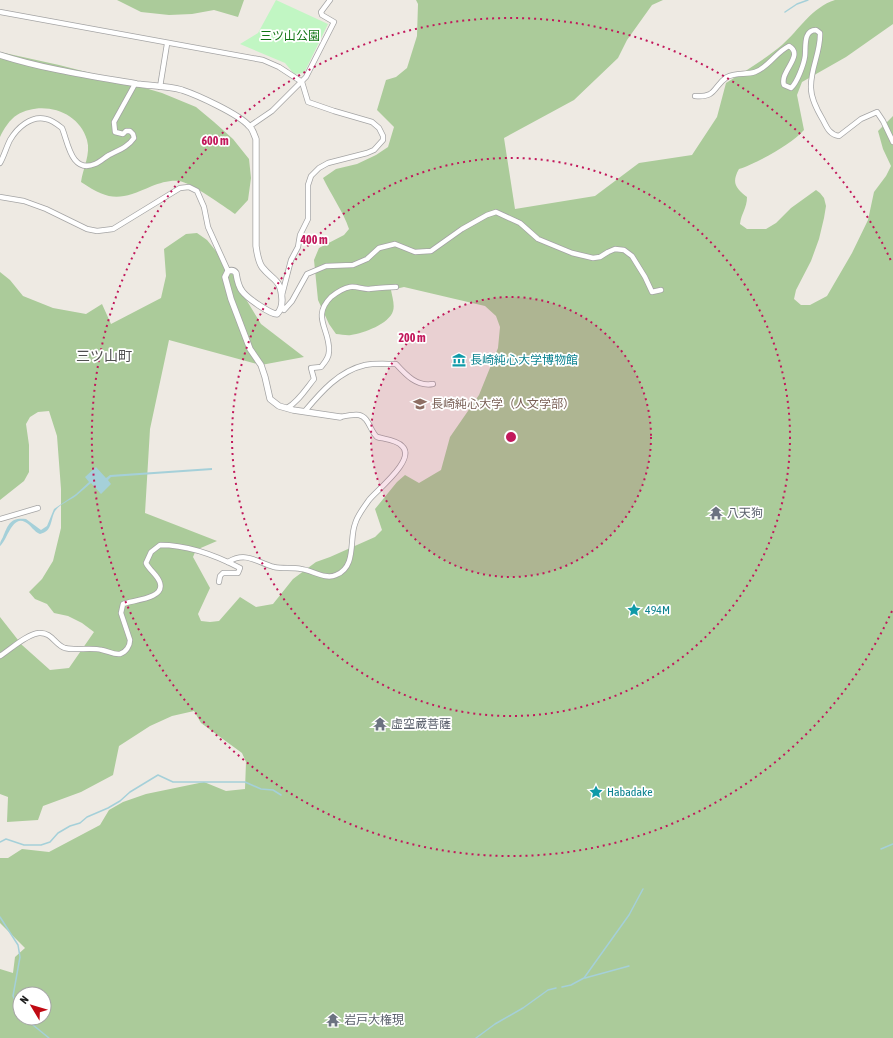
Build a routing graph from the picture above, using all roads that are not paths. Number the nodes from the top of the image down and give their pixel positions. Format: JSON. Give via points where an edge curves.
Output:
{"nodes":[{"id":1,"x":330,"y":0,"type":"edge"},
{"id":2,"x":0,"y":12,"type":"edge"},
{"id":3,"x":167,"y":44,"type":"junction"},
{"id":4,"x":0,"y":54,"type":"edge"},
{"id":5,"x":302,"y":82,"type":"junction"},
{"id":6,"x":135,"y":84,"type":"junction"},
{"id":7,"x":160,"y":87,"type":"junction"},
{"id":8,"x":695,"y":96,"type":"dead end"},
{"id":9,"x":250,"y":126,"type":"junction"},
{"id":10,"x":893,"y":142,"type":"edge"},
{"id":11,"x":0,"y":163,"type":"edge"},
{"id":12,"x":0,"y":197,"type":"edge"},
{"id":13,"x":228,"y":271,"type":"junction"},
{"id":14,"x":396,"y":287,"type":"dead end"},
{"id":15,"x":661,"y":290,"type":"dead end"},
{"id":16,"x":282,"y":297,"type":"junction"},
{"id":17,"x":282,"y":306,"type":"junction"},
{"id":18,"x":433,"y":384,"type":"dead end"},
{"id":19,"x":287,"y":408,"type":"junction"},
{"id":20,"x":305,"y":411,"type":"junction"},
{"id":21,"x":340,"y":417,"type":"joint"},
{"id":22,"x":38,"y":508,"type":"dead end"},
{"id":23,"x":0,"y":519,"type":"edge"},
{"id":24,"x":228,"y":562,"type":"junction"},
{"id":25,"x":219,"y":582,"type":"dead end"},
{"id":26,"x":0,"y":656,"type":"edge"}],
"edges":[{"from":1,"to":5,"type":"street","via":[[321,12],[334,22]]},
{"from":2,"to":3,"type":"street"},
{"from":3,"to":5,"type":"street","via":[[263,60]]},
{"from":3,"to":7,"type":"street"},
{"from":4,"to":6,"type":"street","via":[[47,68]]},
{"from":5,"to":9,"type":"street","via":[[272,111]]},
{"from":5,"to":16,"type":"street","via":[[308,102],[372,122],[379,128],[383,140],[374,150],[328,163],[312,176],[308,185],[308,219],[291,260]]},
{"from":6,"to":7,"type":"street"},
{"from":6,"to":11,"type":"street","via":[[114,122],[115,132],[123,134],[130,131],[133,134],[134,138],[129,145],[94,164],[82,165],[73,158],[62,128],[46,119],[37,118],[27,122],[17,131]]},
{"from":7,"to":9,"type":"street","via":[[189,93],[240,118]]},
{"from":8,"to":10,"type":"street","via":[[709,96],[728,76],[754,72],[764,67],[789,46],[794,48],[795,52],[782,82],[791,88],[805,57],[808,33],[816,30],[820,33],[820,42],[812,76],[812,97],[831,134],[840,136],[861,119],[876,112],[884,121]]},
{"from":9,"to":16,"type":"street","via":[[256,139],[258,257],[262,267],[279,284]]},
{"from":12,"to":13,"type":"street","via":[[24,201],[87,229],[97,230],[113,229],[180,188],[192,188],[201,198],[208,227]]},
{"from":13,"to":17,"type":"street","via":[[236,273],[242,291],[264,308],[277,314]]},
{"from":13,"to":19,"type":"street","via":[[225,277],[231,299],[250,349],[261,365],[268,396],[279,406]]},
{"from":14,"to":19,"type":"street","via":[[345,288],[325,304],[321,314],[328,340],[328,358],[321,367],[311,368],[314,379],[292,406]]},
{"from":15,"to":17,"type":"street","via":[[652,292],[632,256],[624,250],[615,249],[593,258],[572,253],[538,239],[520,223],[496,212],[462,229],[431,251],[415,252],[395,244],[379,248],[367,259],[353,265],[326,266],[307,274],[292,301],[284,310]]},
{"from":16,"to":17,"type":"street"},
{"from":18,"to":20,"type":"street","via":[[427,385],[411,380],[396,364],[366,365],[341,376]]},
{"from":19,"to":20,"type":"street"},
{"from":20,"to":21,"type":"street"},
{"from":21,"to":24,"type":"street","via":[[359,415],[365,419],[377,437],[397,443],[406,451],[400,468],[368,501],[355,522],[352,551],[345,568],[336,576],[329,576],[274,566],[247,557]]},
{"from":22,"to":23,"type":"street"},
{"from":24,"to":25,"type":"street","via":[[240,568],[239,571],[223,573]]},
{"from":24,"to":26,"type":"street","via":[[178,547],[160,544],[156,547],[146,563],[161,587],[158,593],[150,597],[123,604],[121,614],[130,644],[120,654],[64,647],[52,636],[40,633],[27,637]]}]}
